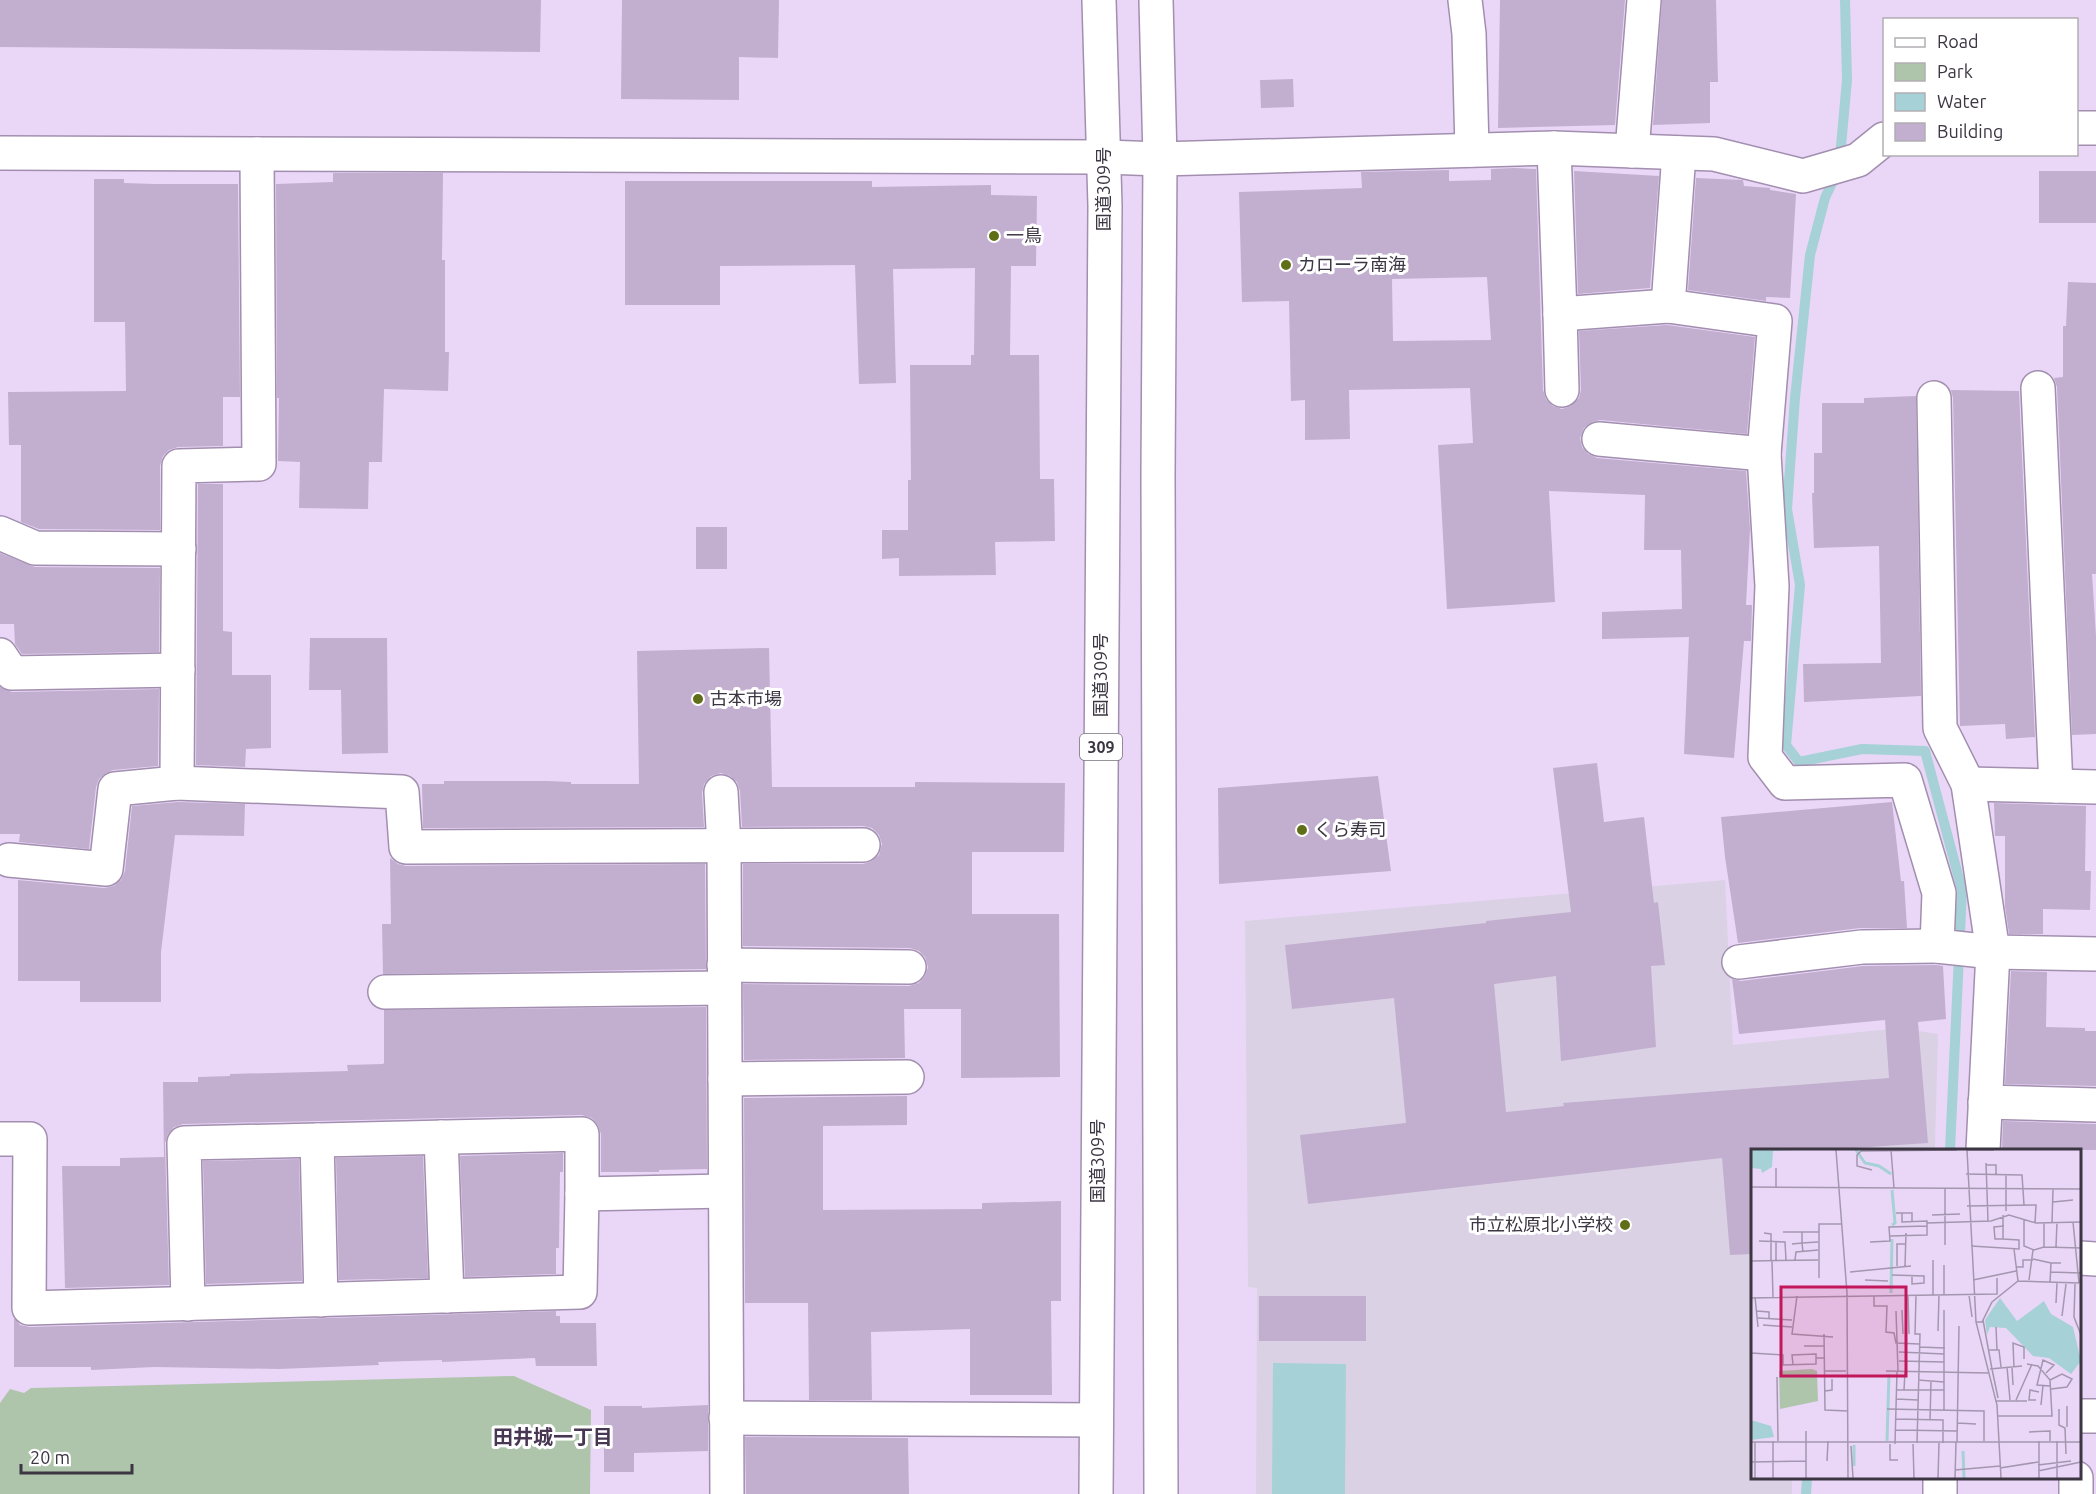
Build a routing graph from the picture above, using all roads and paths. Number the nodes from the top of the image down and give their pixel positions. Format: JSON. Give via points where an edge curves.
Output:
{"nodes":[{"id":1,"x":1099,"y":0,"type":"edge"},
{"id":2,"x":1156,"y":0,"type":"edge"},
{"id":3,"x":1464,"y":0,"type":"edge"},
{"id":4,"x":1644,"y":0,"type":"edge"},
{"id":5,"x":2078,"y":128,"type":"edge"},
{"id":6,"x":2096,"y":128,"type":"edge"},
{"id":7,"x":1883,"y":140,"type":"edge"},
{"id":8,"x":1554,"y":148,"type":"junction"},
{"id":9,"x":1472,"y":150,"type":"junction"},
{"id":10,"x":1632,"y":151,"type":"junction"},
{"id":11,"x":0,"y":153,"type":"edge"},
{"id":12,"x":1679,"y":153,"type":"junction"},
{"id":13,"x":257,"y":154,"type":"junction"},
{"id":14,"x":1105,"y":157,"type":"junction"},
{"id":15,"x":1160,"y":159,"type":"junction"},
{"id":16,"x":1668,"y":306,"type":"junction"},
{"id":17,"x":1560,"y":314,"type":"junction"},
{"id":18,"x":2038,"y":388,"type":"dead end"},
{"id":19,"x":1562,"y":390,"type":"dead end"},
{"id":20,"x":1934,"y":398,"type":"dead end"},
{"id":21,"x":1599,"y":439,"type":"dead end"},
{"id":22,"x":1764,"y":454,"type":"junction"},
{"id":23,"x":0,"y":533,"type":"edge"},
{"id":24,"x":179,"y":549,"type":"junction"},
{"id":25,"x":0,"y":655,"type":"edge"},
{"id":26,"x":178,"y":670,"type":"junction"},
{"id":27,"x":177,"y":783,"type":"junction"},
{"id":28,"x":1968,"y":784,"type":"junction"},
{"id":29,"x":2056,"y":786,"type":"junction"},
{"id":30,"x":2096,"y":787,"type":"edge"},
{"id":31,"x":721,"y":792,"type":"dead end"},
{"id":32,"x":863,"y":845,"type":"dead end"},
{"id":33,"x":724,"y":847,"type":"junction"},
{"id":34,"x":9,"y":860,"type":"dead end"},
{"id":35,"x":1939,"y":946,"type":"junction"},
{"id":36,"x":1989,"y":952,"type":"junction"},
{"id":37,"x":2096,"y":954,"type":"edge"},
{"id":38,"x":1739,"y":962,"type":"dead end"},
{"id":39,"x":909,"y":967,"type":"dead end"},
{"id":40,"x":724,"y":977,"type":"junction"},
{"id":41,"x":385,"y":992,"type":"dead end"},
{"id":42,"x":907,"y":1077,"type":"dead end"},
{"id":43,"x":725,"y":1079,"type":"junction"},
{"id":44,"x":1985,"y":1102,"type":"junction"},
{"id":45,"x":2096,"y":1105,"type":"edge"},
{"id":46,"x":441,"y":1137,"type":"junction"},
{"id":47,"x":0,"y":1139,"type":"edge"},
{"id":48,"x":317,"y":1140,"type":"junction"},
{"id":49,"x":1983,"y":1149,"type":"edge"},
{"id":50,"x":726,"y":1191,"type":"junction"},
{"id":51,"x":582,"y":1194,"type":"junction"},
{"id":52,"x":2081,"y":1258,"type":"edge"},
{"id":53,"x":2096,"y":1259,"type":"edge"},
{"id":54,"x":447,"y":1296,"type":"junction"},
{"id":55,"x":321,"y":1300,"type":"junction"},
{"id":56,"x":188,"y":1304,"type":"junction"},
{"id":57,"x":726,"y":1418,"type":"junction"},
{"id":58,"x":1096,"y":1420,"type":"junction"},
{"id":59,"x":727,"y":1494,"type":"edge"},
{"id":60,"x":1096,"y":1494,"type":"edge"},
{"id":61,"x":1161,"y":1494,"type":"edge"}],
"edges":[{"from":1,"to":14,"type":"main road","name":"国道309号","number":"309"},
{"from":2,"to":15,"type":"main road"},
{"from":3,"to":9,"type":"main road","via":[[1469,34]]},
{"from":4,"to":10,"type":"main road"},
{"from":5,"to":6,"type":"main road"},
{"from":7,"to":12,"type":"main road","via":[[1858,160],[1803,176],[1714,154]]},
{"from":8,"to":9,"type":"main road"},
{"from":8,"to":10,"type":"main road"},
{"from":8,"to":17,"type":"main road"},
{"from":9,"to":15,"type":"main road"},
{"from":10,"to":12,"type":"main road"},
{"from":11,"to":13,"type":"main road"},
{"from":12,"to":16,"type":"main road"},
{"from":13,"to":14,"type":"main road"},
{"from":13,"to":24,"type":"main road","via":[[259,464],[178,466]]},
{"from":14,"to":15,"type":"main road"},
{"from":14,"to":58,"type":"main road","name":"国道309号","number":"309"},
{"from":15,"to":61,"type":"main road"},
{"from":16,"to":17,"type":"main road"},
{"from":16,"to":22,"type":"main road","via":[[1776,321]]},
{"from":17,"to":19,"type":"main road"},
{"from":18,"to":29,"type":"main road"},
{"from":20,"to":28,"type":"main road","via":[[1940,728]]},
{"from":21,"to":22,"type":"main road"},
{"from":22,"to":35,"type":"main road","via":[[1772,586],[1765,757],[1785,783],[1905,780],[1939,893]]},
{"from":23,"to":24,"type":"main road","via":[[35,548]]},
{"from":24,"to":26,"type":"main road"},
{"from":25,"to":26,"type":"main road","via":[[12,673]]},
{"from":26,"to":27,"type":"main road"},
{"from":27,"to":33,"type":"main road","via":[[402,792],[406,847]]},
{"from":27,"to":34,"type":"main road","via":[[115,789],[106,869]]},
{"from":28,"to":29,"type":"main road"},
{"from":28,"to":36,"type":"main road"},
{"from":29,"to":30,"type":"main road"},
{"from":31,"to":33,"type":"main road"},
{"from":32,"to":33,"type":"main road"},
{"from":33,"to":40,"type":"main road"},
{"from":35,"to":36,"type":"main road"},
{"from":35,"to":38,"type":"main road","via":[[1862,947]]},
{"from":36,"to":37,"type":"main road"},
{"from":36,"to":44,"type":"main road"},
{"from":39,"to":40,"type":"main road"},
{"from":40,"to":41,"type":"main road"},
{"from":40,"to":43,"type":"main road"},
{"from":42,"to":43,"type":"main road"},
{"from":43,"to":50,"type":"main road"},
{"from":44,"to":45,"type":"main road"},
{"from":44,"to":49,"type":"main road"},
{"from":46,"to":48,"type":"main road"},
{"from":46,"to":51,"type":"main road","via":[[582,1134]]},
{"from":46,"to":54,"type":"main road"},
{"from":47,"to":56,"type":"main road","via":[[30,1139],[28,1308]]},
{"from":48,"to":55,"type":"main road"},
{"from":48,"to":56,"type":"main road","via":[[184,1143]]},
{"from":50,"to":51,"type":"main road"},
{"from":50,"to":57,"type":"main road"},
{"from":51,"to":54,"type":"main road","via":[[580,1292]]},
{"from":52,"to":53,"type":"main road"},
{"from":54,"to":55,"type":"main road"},
{"from":55,"to":56,"type":"main road"},
{"from":57,"to":58,"type":"main road"},
{"from":57,"to":59,"type":"main road"},
{"from":58,"to":60,"type":"main road","name":"国道309号","number":"309"}]}
